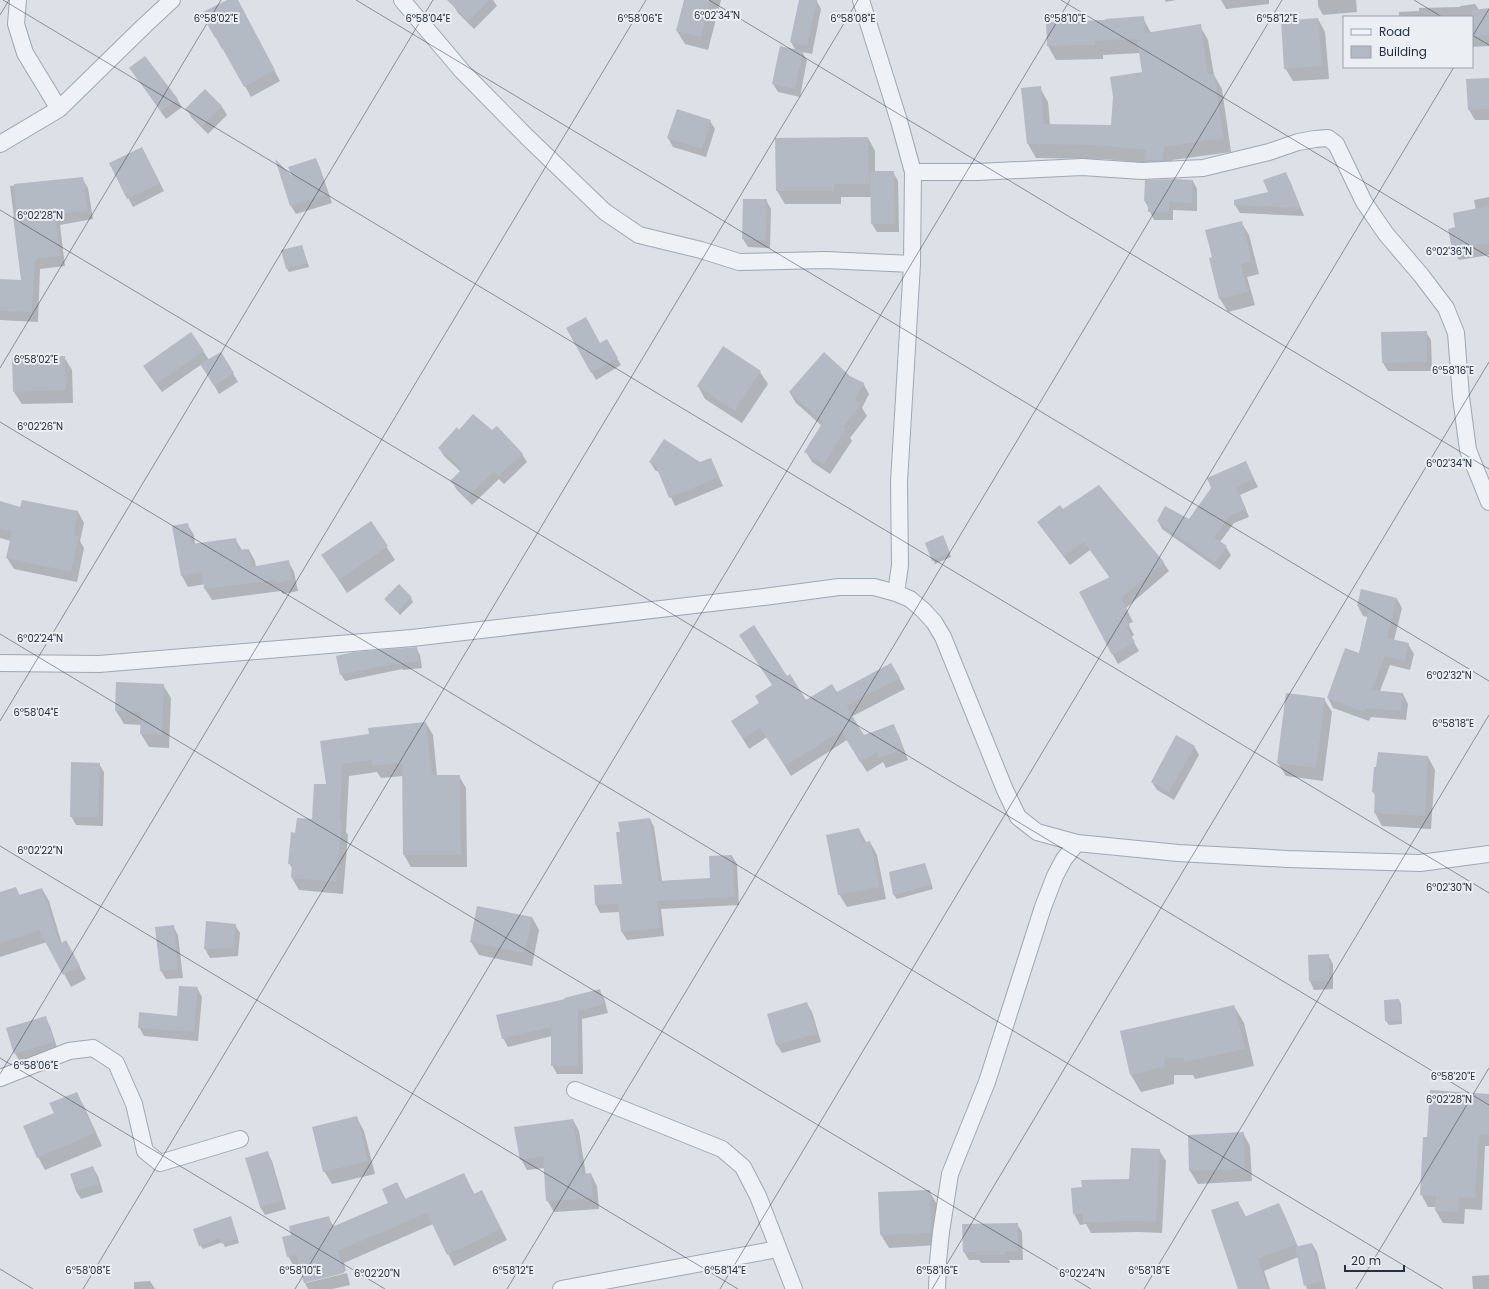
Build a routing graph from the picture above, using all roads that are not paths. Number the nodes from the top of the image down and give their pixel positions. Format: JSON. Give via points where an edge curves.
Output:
{"nodes":[{"id":1,"x":18,"y":0,"type":"edge"},
{"id":2,"x":172,"y":0,"type":"edge"},
{"id":3,"x":402,"y":0,"type":"edge"},
{"id":4,"x":861,"y":0,"type":"edge"},
{"id":5,"x":59,"y":109,"type":"junction"},
{"id":6,"x":0,"y":144,"type":"edge"},
{"id":7,"x":913,"y":172,"type":"junction"},
{"id":8,"x":912,"y":264,"type":"junction"},
{"id":9,"x":1489,"y":502,"type":"edge"},
{"id":10,"x":896,"y":593,"type":"junction"},
{"id":11,"x":0,"y":663,"type":"edge"},
{"id":12,"x":1077,"y":843,"type":"junction"},
{"id":13,"x":1489,"y":854,"type":"edge"},
{"id":14,"x":0,"y":1078,"type":"edge"},
{"id":15,"x":575,"y":1090,"type":"dead end"},
{"id":16,"x":240,"y":1139,"type":"dead end"},
{"id":17,"x":778,"y":1249,"type":"junction"},
{"id":18,"x":562,"y":1289,"type":"edge"},
{"id":19,"x":794,"y":1289,"type":"edge"},
{"id":20,"x":937,"y":1289,"type":"edge"}],
"edges":[{"from":1,"to":5,"type":"street","via":[[16,24],[25,53]]},
{"from":2,"to":5,"type":"street"},
{"from":3,"to":8,"type":"street","via":[[462,71],[527,137],[605,212],[639,235],[739,262],[825,260]]},
{"from":4,"to":7,"type":"street"},
{"from":5,"to":6,"type":"street"},
{"from":7,"to":8,"type":"street"},
{"from":7,"to":9,"type":"street","via":[[1082,167],[1142,172],[1204,168],[1298,142],[1328,138],[1336,144],[1364,202],[1386,234],[1446,308],[1456,333],[1460,397],[1468,450]]},
{"from":8,"to":10,"type":"street","via":[[898,482],[900,565]]},
{"from":10,"to":11,"type":"street","via":[[874,587],[839,587],[412,638],[99,664]]},
{"from":10,"to":12,"type":"street","via":[[910,599],[923,610],[943,637],[1002,784],[1018,816],[1037,832]]},
{"from":12,"to":13,"type":"street","via":[[1178,853],[1420,863]]},
{"from":12,"to":20,"type":"street","via":[[1064,859],[1043,907],[987,1082],[950,1174],[941,1232]]},
{"from":14,"to":16,"type":"street","via":[[69,1051],[93,1048],[116,1063],[134,1104],[144,1151],[160,1163]]},
{"from":15,"to":17,"type":"street","via":[[722,1149],[743,1167],[758,1196]]},
{"from":17,"to":18,"type":"street"},
{"from":17,"to":19,"type":"street"}]}
